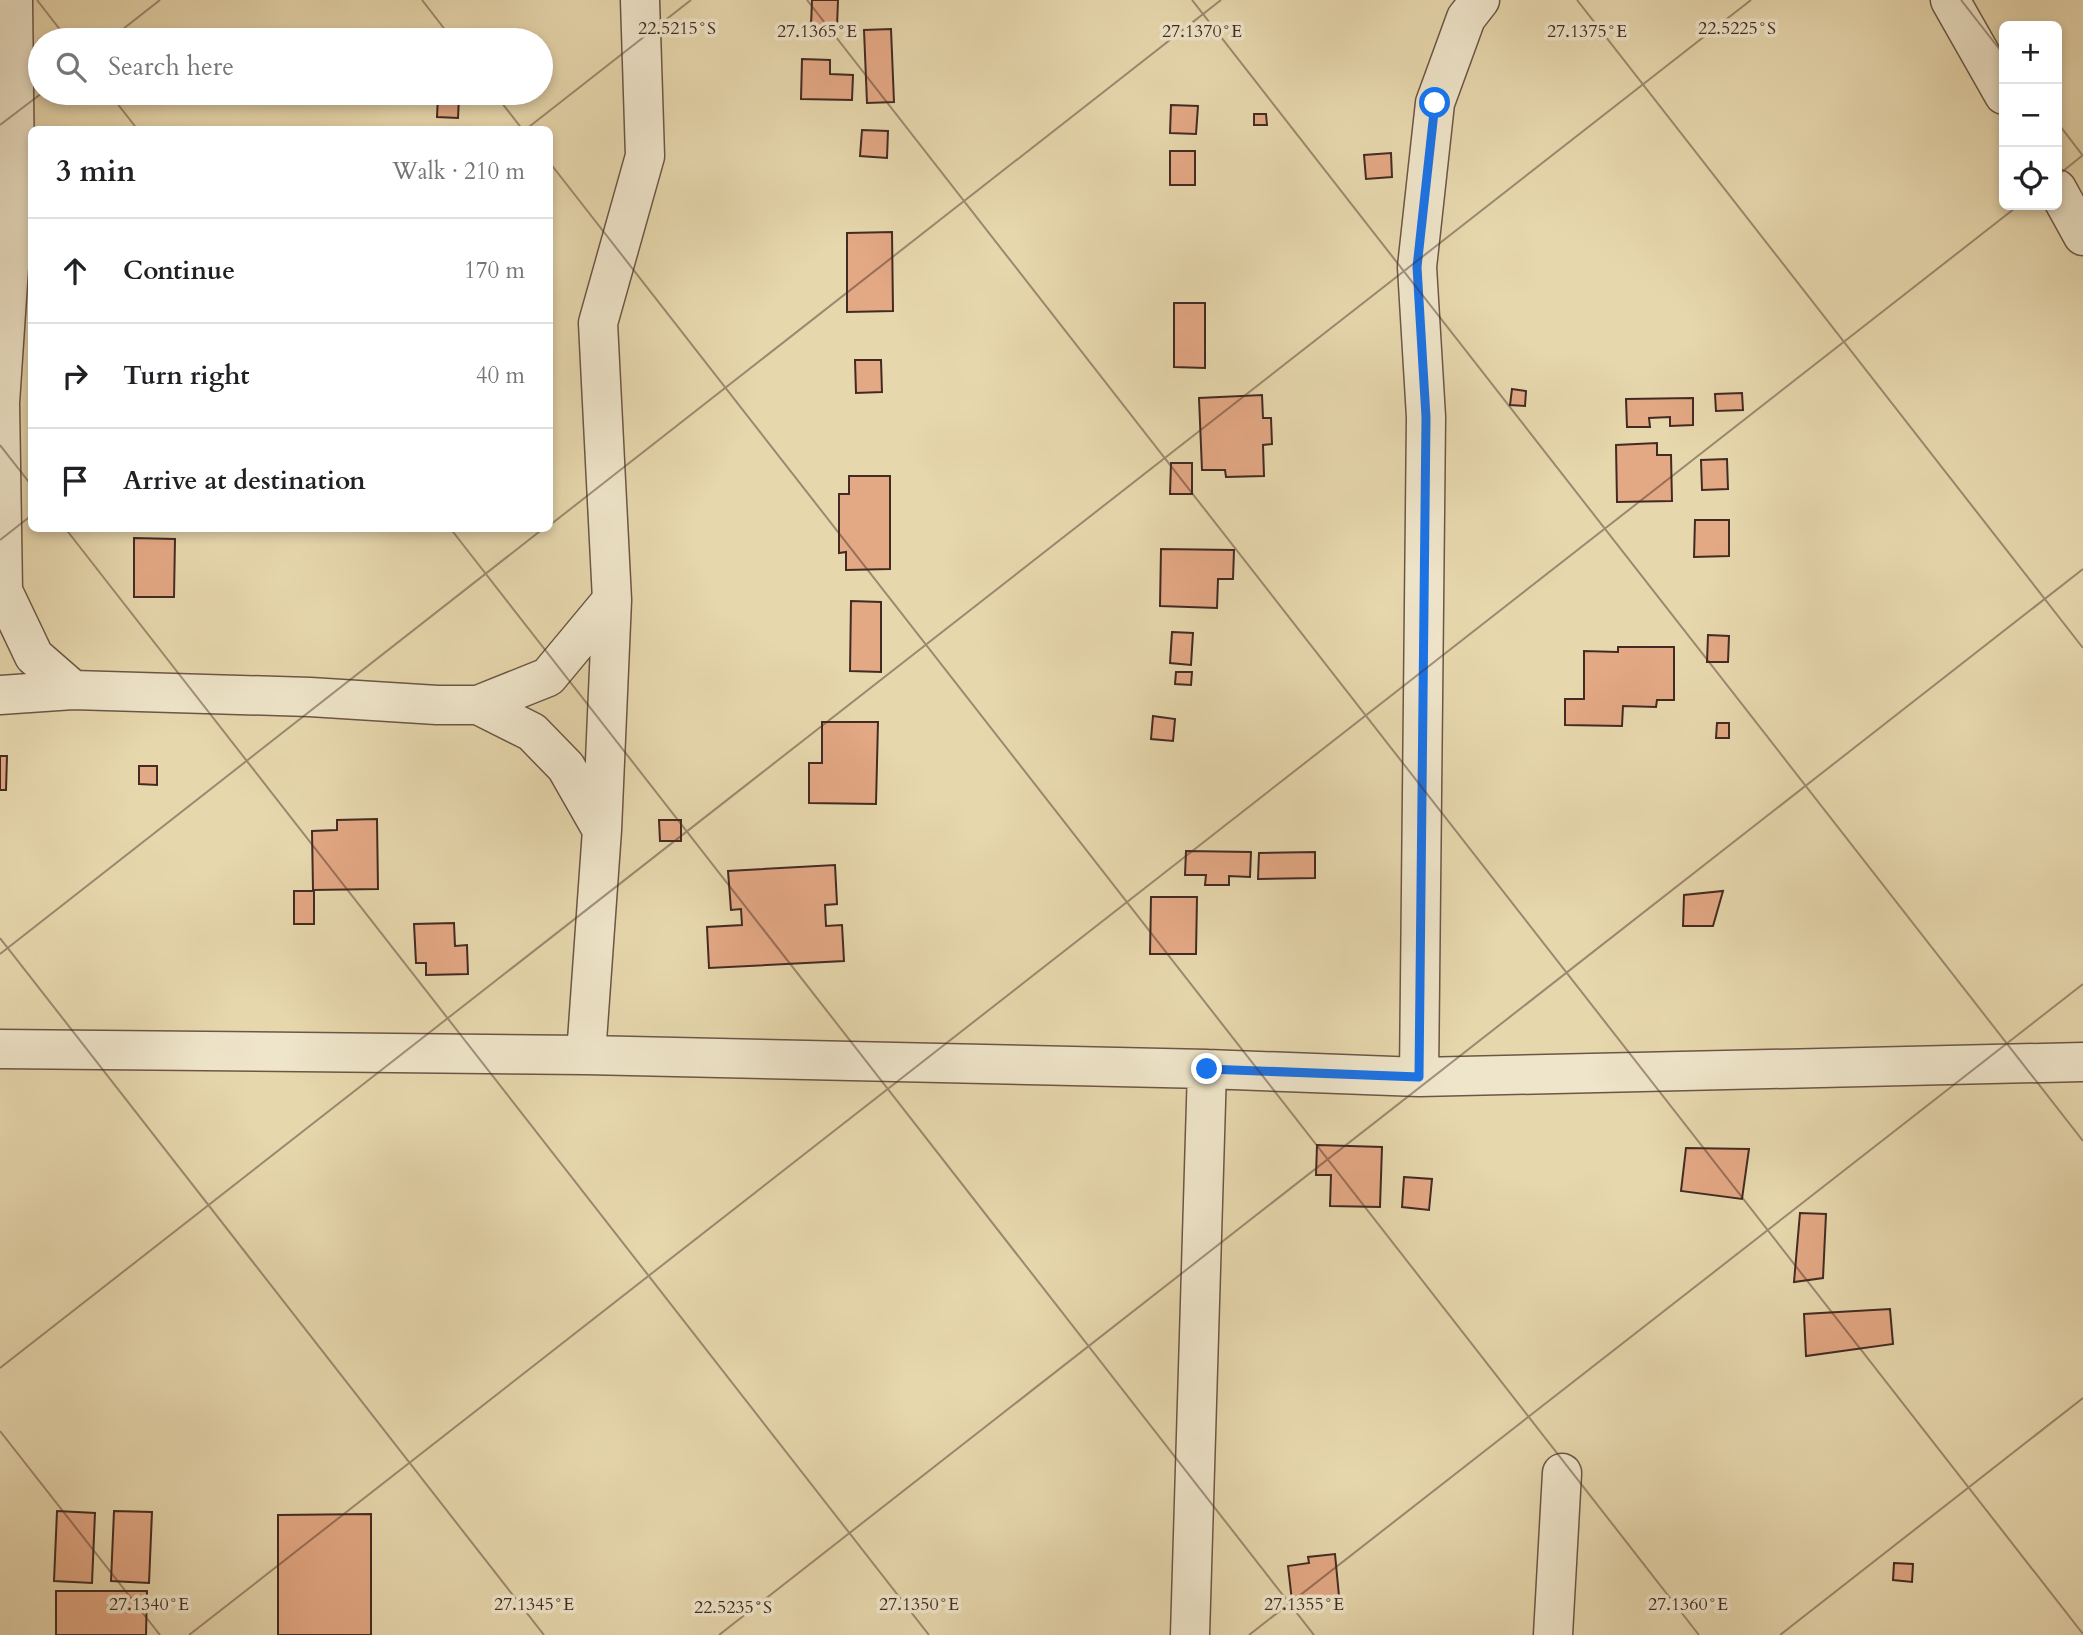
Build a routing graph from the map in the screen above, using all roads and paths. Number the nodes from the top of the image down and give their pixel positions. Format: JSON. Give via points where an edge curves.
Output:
{"nodes":[{"id":1,"x":13,"y":0,"type":"edge"},
{"id":2,"x":640,"y":0,"type":"edge"},
{"id":3,"x":1480,"y":0,"type":"edge"},
{"id":4,"x":1951,"y":0,"type":"edge"},
{"id":5,"x":1999,"y":86,"type":"edge"},
{"id":6,"x":2062,"y":197,"type":"edge"},
{"id":7,"x":2083,"y":236,"type":"edge"},
{"id":8,"x":2,"y":596,"type":"edge"},
{"id":9,"x":612,"y":600,"type":"junction"},
{"id":10,"x":73,"y":690,"type":"junction"},
{"id":11,"x":0,"y":695,"type":"edge"},
{"id":12,"x":478,"y":705,"type":"junction"},
{"id":13,"x":602,"y":830,"type":"junction"},
{"id":14,"x":0,"y":1049,"type":"edge"},
{"id":15,"x":586,"y":1055,"type":"junction"},
{"id":16,"x":2083,"y":1062,"type":"edge"},
{"id":17,"x":1207,"y":1069,"type":"junction"},
{"id":18,"x":1419,"y":1077,"type":"junction"},
{"id":19,"x":1562,"y":1473,"type":"dead end"},
{"id":20,"x":1190,"y":1635,"type":"edge"},
{"id":21,"x":1553,"y":1635,"type":"edge"}],
"edges":[{"from":1,"to":8,"type":"street","via":[[15,177],[0,403]]},
{"from":2,"to":9,"type":"street","via":[[645,156],[598,323]]},
{"from":3,"to":18,"type":"street","via":[[1466,18],[1435,103],[1417,267],[1426,417]]},
{"from":4,"to":5,"type":"street"},
{"from":6,"to":7,"type":"street"},
{"from":8,"to":10,"type":"street","via":[[34,656]]},
{"from":9,"to":12,"type":"street","via":[[548,677]]},
{"from":9,"to":13,"type":"street"},
{"from":10,"to":11,"type":"street"},
{"from":10,"to":12,"type":"street"},
{"from":12,"to":13,"type":"street","via":[[532,732],[566,766]]},
{"from":13,"to":15,"type":"street"},
{"from":14,"to":15,"type":"street"},
{"from":15,"to":17,"type":"street"},
{"from":16,"to":18,"type":"street"},
{"from":17,"to":18,"type":"street"},
{"from":17,"to":20,"type":"street"},
{"from":19,"to":21,"type":"street"}]}
